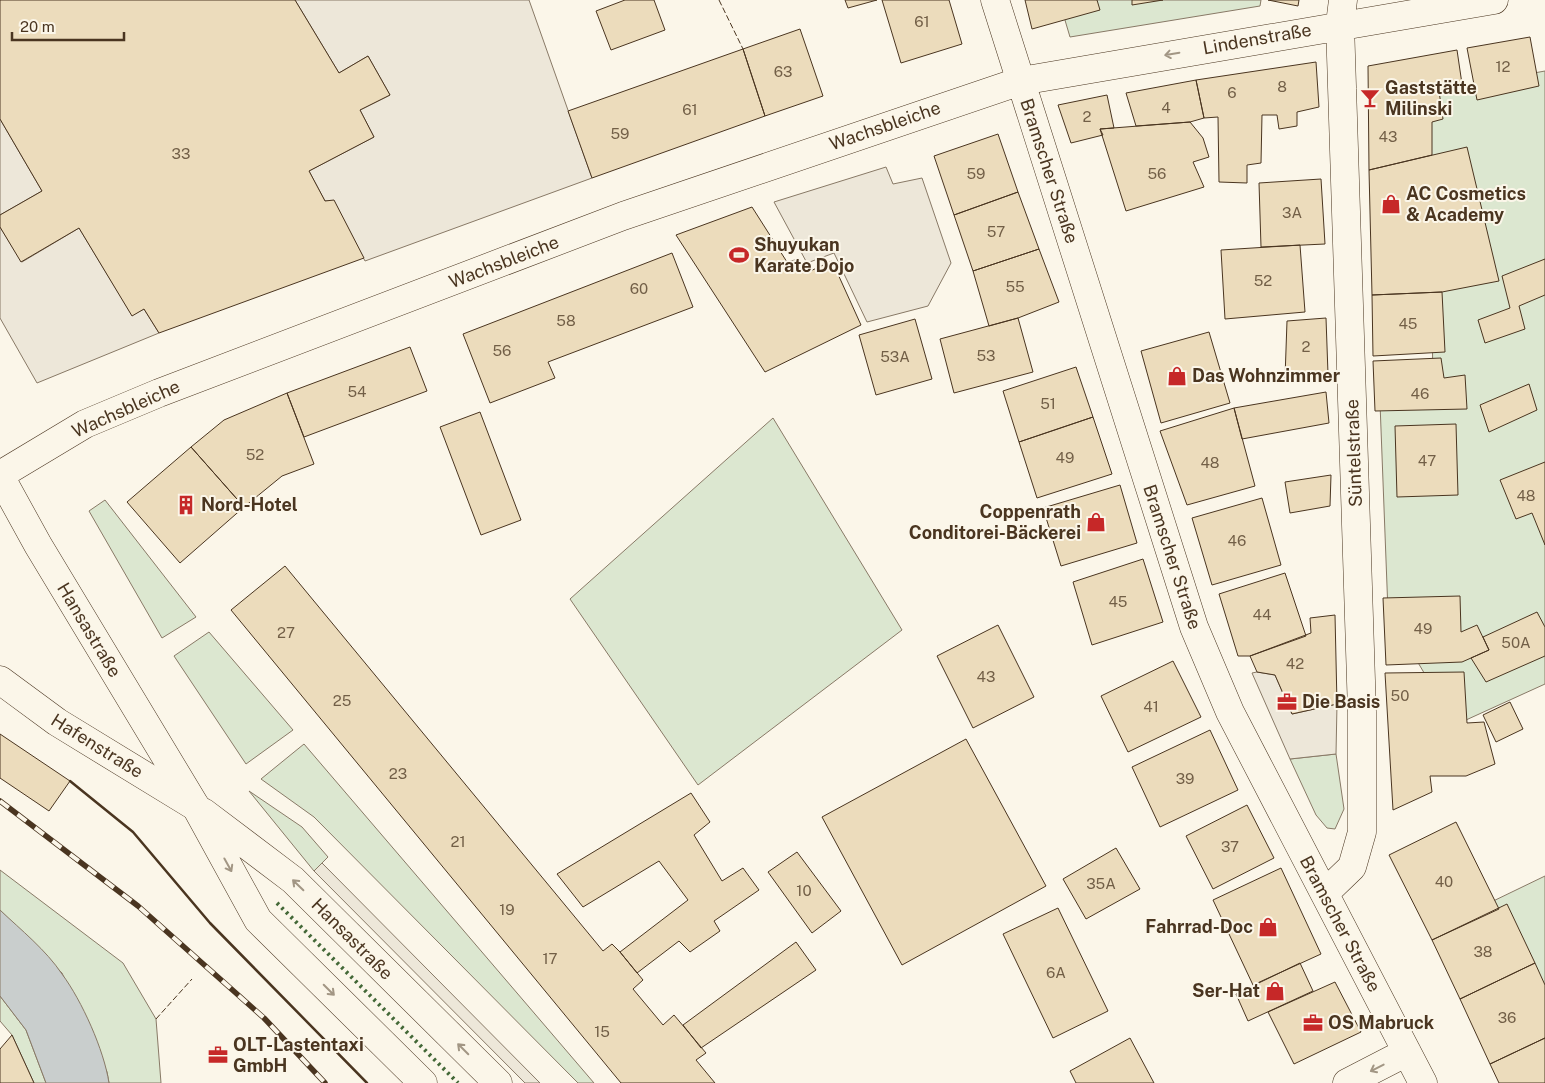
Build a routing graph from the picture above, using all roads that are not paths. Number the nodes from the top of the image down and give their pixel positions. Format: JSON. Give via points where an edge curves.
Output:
{"nodes":[{"id":1,"x":995,"y":0,"type":"edge"},
{"id":2,"x":1494,"y":0,"type":"edge"},
{"id":3,"x":1341,"y":12,"type":"edge"},
{"id":4,"x":1021,"y":81,"type":"junction"},
{"id":5,"x":0,"y":475,"type":"edge"},
{"id":6,"x":0,"y":680,"type":"edge"},
{"id":7,"x":196,"y":807,"type":"junction"},
{"id":8,"x":1325,"y":893,"type":"junction"},
{"id":9,"x":1407,"y":1052,"type":"junction"},
{"id":10,"x":423,"y":1083,"type":"edge"},
{"id":11,"x":498,"y":1083,"type":"edge"},
{"id":12,"x":1346,"y":1083,"type":"edge"},
{"id":13,"x":1423,"y":1083,"type":"edge"}],
"edges":[{"from":1,"to":4,"type":"street","name":"Bramscher Straße"},
{"from":2,"to":3,"type":"street","name":"Lindenstraße"},
{"from":3,"to":4,"type":"street","name":"Lindenstraße","one_way":true},
{"from":3,"to":8,"type":"street","name":"Süntelstraße","via":[[1362,712],[1362,832],[1352,867]]},
{"from":4,"to":5,"type":"street","name":"Wachsbleiche","via":[[623,216],[159,393],[85,424]]},
{"from":4,"to":8,"type":"street","name":"Bramscher Straße","via":[[1194,627],[1230,712]]},
{"from":5,"to":7,"type":"street","name":"Hansastraße","via":[[38,545]]},
{"from":6,"to":7,"type":"street","name":"Hafenstraße","via":[[57,722]]},
{"from":7,"to":10,"type":"street","name":"Hansastraße","one_way":true,"via":[[258,920]]},
{"from":11,"to":7,"type":"street","name":"Hansastraße","one_way":true,"via":[[293,880]]},
{"from":8,"to":9,"type":"street","name":"Bramscher Straße"},
{"from":9,"to":12,"type":"street","one_way":true},
{"from":9,"to":13,"type":"street","name":"Bramscher Straße"}]}
